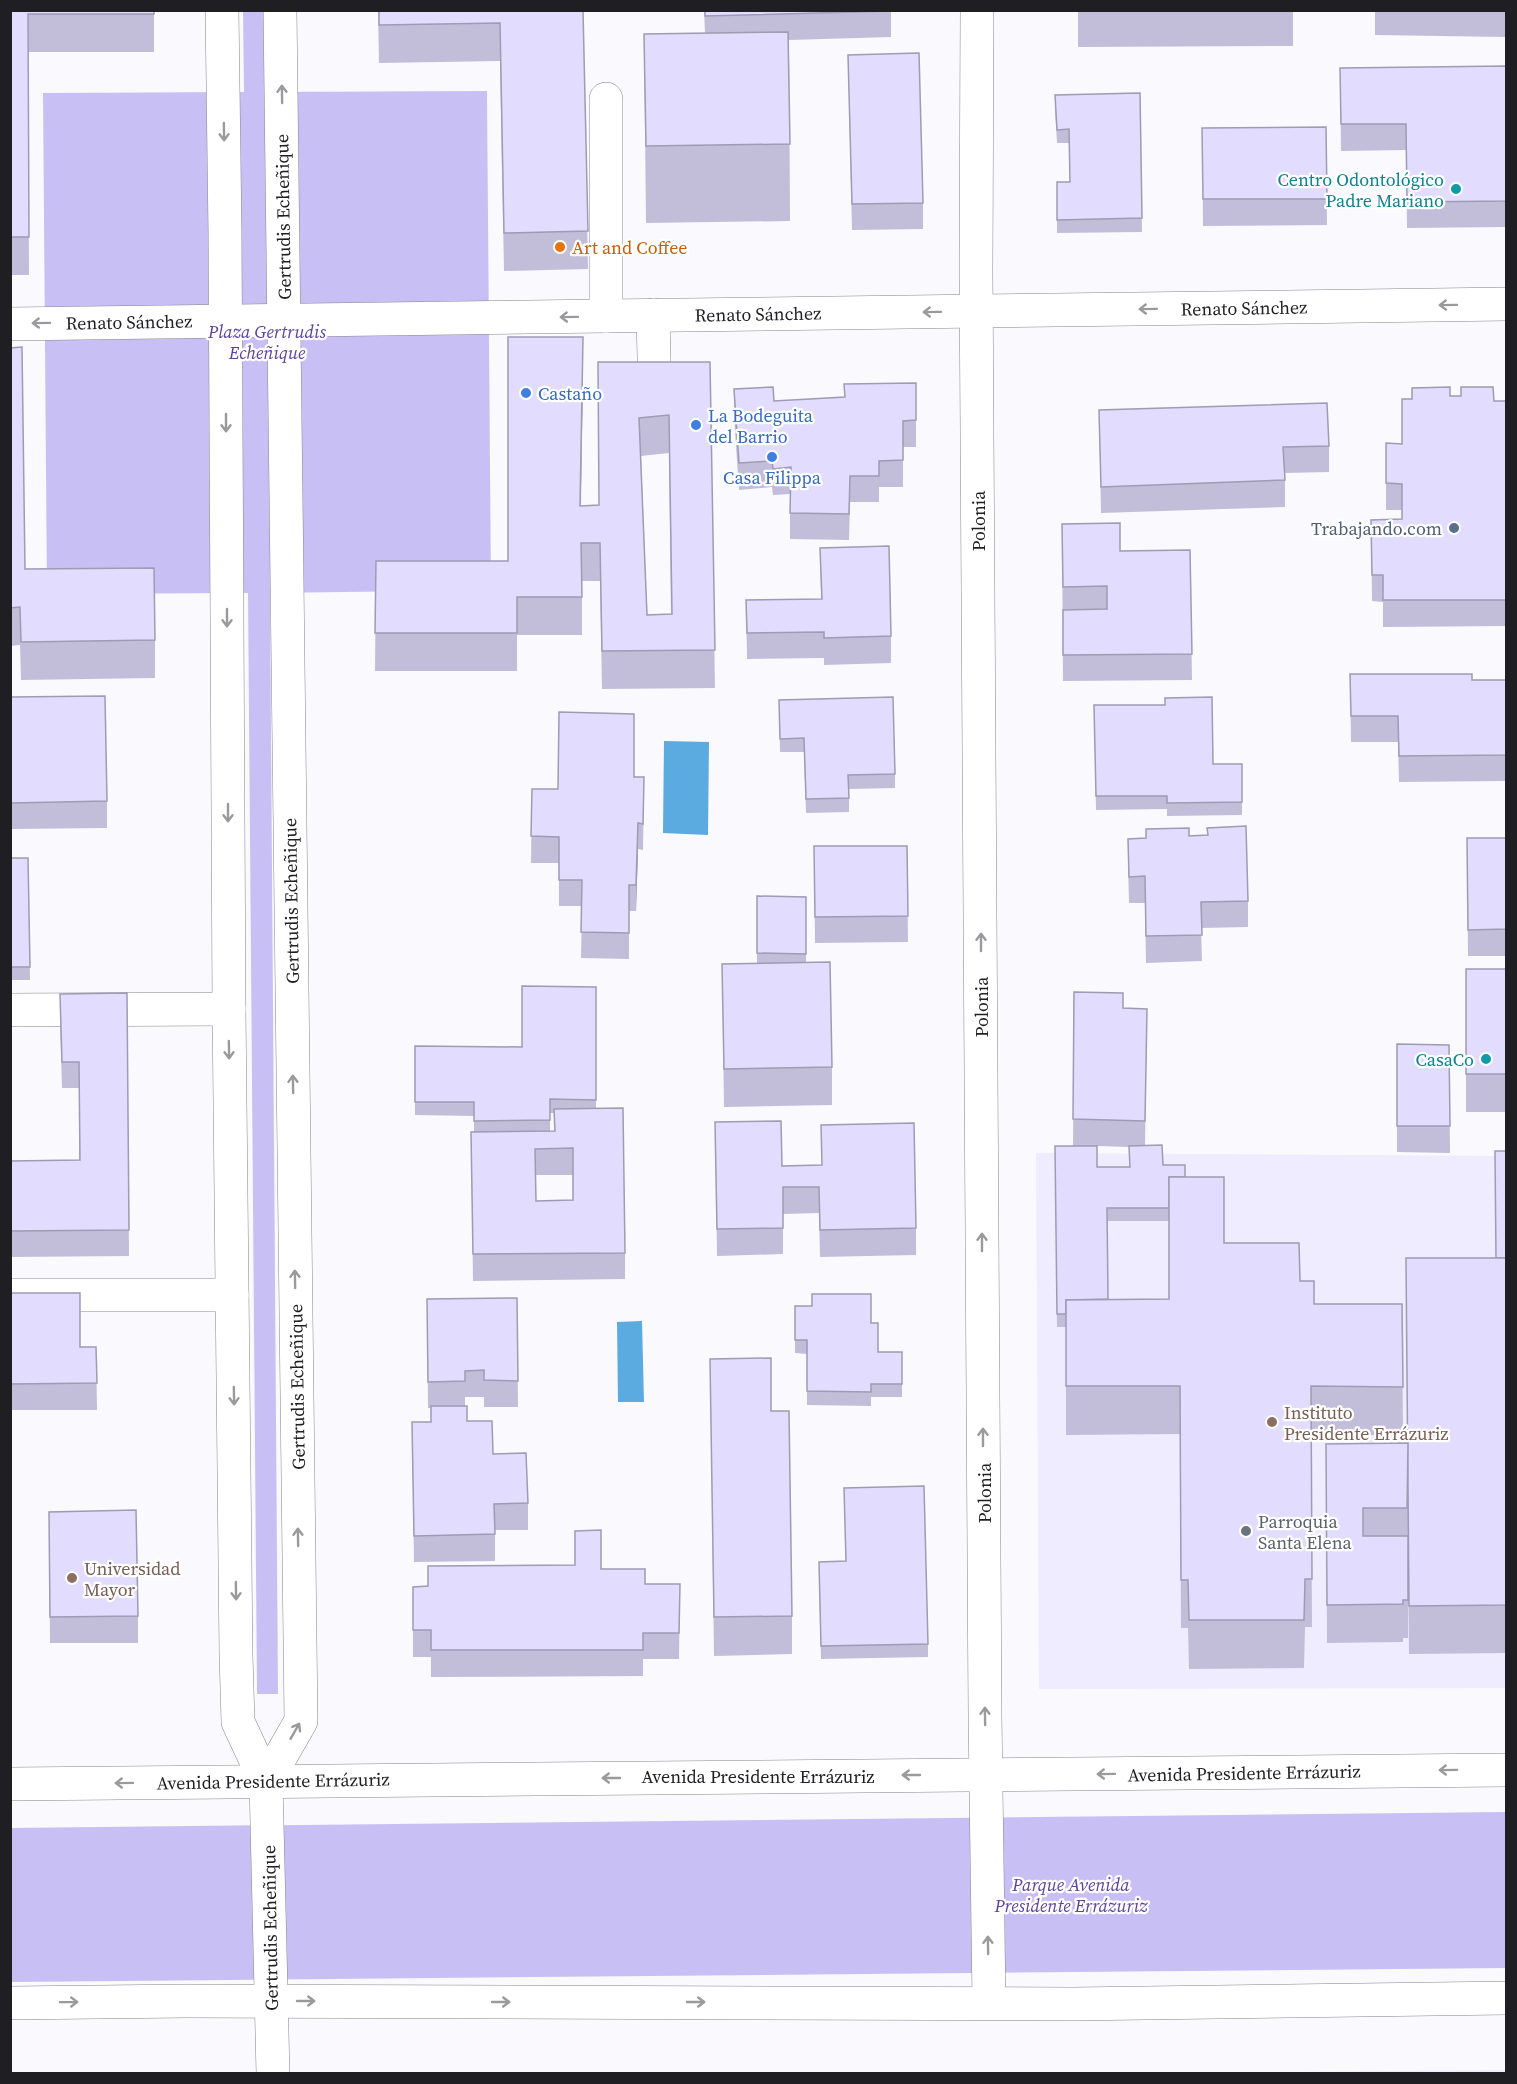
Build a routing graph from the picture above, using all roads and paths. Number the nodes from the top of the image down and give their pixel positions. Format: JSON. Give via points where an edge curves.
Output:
{"nodes":[{"id":1,"x":222,"y":10,"type":"edge"},
{"id":2,"x":280,"y":10,"type":"edge"},
{"id":3,"x":977,"y":10,"type":"edge"},
{"id":4,"x":606,"y":99,"type":"dead end"},
{"id":5,"x":1506,"y":304,"type":"edge"},
{"id":6,"x":977,"y":311,"type":"junction"},
{"id":7,"x":653,"y":315,"type":"junction"},
{"id":8,"x":606,"y":316,"type":"junction"},
{"id":9,"x":226,"y":320,"type":"junction"},
{"id":10,"x":285,"y":320,"type":"junction"},
{"id":11,"x":10,"y":324,"type":"edge"},
{"id":12,"x":655,"y":401,"type":"edge"},
{"id":13,"x":229,"y":1009,"type":"junction"},
{"id":14,"x":10,"y":1010,"type":"edge"},
{"id":15,"x":10,"y":1295,"type":"edge"},
{"id":16,"x":232,"y":1295,"type":"junction"},
{"id":17,"x":1506,"y":1770,"type":"edge"},
{"id":18,"x":986,"y":1775,"type":"junction"},
{"id":19,"x":266,"y":1782,"type":"junction"},
{"id":20,"x":10,"y":1784,"type":"edge"},
{"id":21,"x":1506,"y":1998,"type":"edge"},
{"id":22,"x":271,"y":2001,"type":"junction"},
{"id":23,"x":10,"y":2003,"type":"edge"},
{"id":24,"x":989,"y":2003,"type":"junction"},
{"id":25,"x":273,"y":2073,"type":"edge"}],
"edges":[{"from":1,"to":9,"type":"street","name":"Gertrudis Echeñique","one_way":true},
{"from":10,"to":2,"type":"street","name":"Gertrudis Echeñique","one_way":true},
{"from":3,"to":6,"type":"street","name":"Polonia"},
{"from":4,"to":8,"type":"street"},
{"from":5,"to":6,"type":"street","name":"Renato Sánchez","one_way":true},
{"from":6,"to":7,"type":"street","name":"Renato Sánchez","one_way":true},
{"from":18,"to":6,"type":"street","name":"Polonia","one_way":true},
{"from":7,"to":8,"type":"street","name":"Renato Sánchez"},
{"from":7,"to":12,"type":"street"},
{"from":8,"to":10,"type":"street","name":"Renato Sánchez","one_way":true},
{"from":9,"to":10,"type":"street","name":"Renato Sánchez"},
{"from":9,"to":11,"type":"street","name":"Renato Sánchez","one_way":true},
{"from":9,"to":13,"type":"street","name":"Gertrudis Echeñique","one_way":true},
{"from":19,"to":10,"type":"street","name":"Gertrudis Echeñique","one_way":true,"via":[[301,1721]]},
{"from":13,"to":14,"type":"street"},
{"from":13,"to":16,"type":"street","name":"Gertrudis Echeñique","one_way":true},
{"from":15,"to":16,"type":"street"},
{"from":16,"to":19,"type":"street","name":"Gertrudis Echeñique","one_way":true,"via":[[238,1722]]},
{"from":17,"to":18,"type":"street","name":"Avenida Presidente Errázuriz","one_way":true},
{"from":18,"to":19,"type":"street","name":"Avenida Presidente Errázuriz","one_way":true},
{"from":24,"to":18,"type":"street","name":"Polonia","one_way":true},
{"from":19,"to":20,"type":"street","name":"Avenida Presidente Errázuriz","one_way":true},
{"from":19,"to":22,"type":"street","name":"Gertrudis Echeñique"},
{"from":21,"to":24,"type":"street"},
{"from":23,"to":22,"type":"street","one_way":true},
{"from":22,"to":24,"type":"street","one_way":true},
{"from":22,"to":25,"type":"street","name":"Gertrudis Echeñique"}]}
